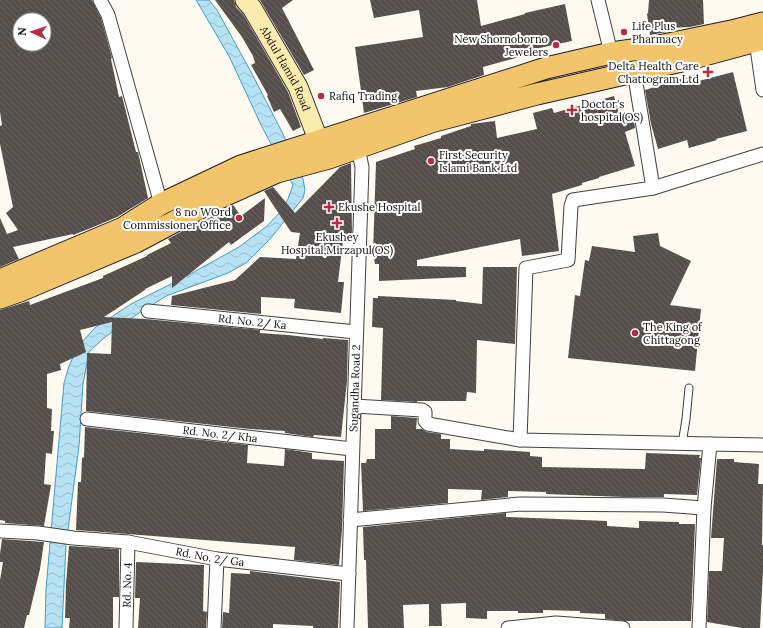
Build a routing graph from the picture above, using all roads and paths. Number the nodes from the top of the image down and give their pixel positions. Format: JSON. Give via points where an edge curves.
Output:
{"nodes":[{"id":1,"x":100,"y":0,"type":"edge"},
{"id":2,"x":246,"y":0,"type":"edge"},
{"id":3,"x":598,"y":0,"type":"edge"},
{"id":4,"x":761,"y":34,"type":"edge"},
{"id":5,"x":611,"y":53,"type":"junction"},
{"id":6,"x":634,"y":71,"type":"junction"},
{"id":7,"x":763,"y":90,"type":"edge"},
{"id":8,"x":318,"y":142,"type":"junction"},
{"id":9,"x":358,"y":148,"type":"junction"},
{"id":10,"x":763,"y":154,"type":"edge"},
{"id":11,"x":653,"y":188,"type":"junction"},
{"id":12,"x":162,"y":204,"type":"junction"},
{"id":13,"x":0,"y":280,"type":"edge"},
{"id":14,"x":0,"y":298,"type":"edge"},
{"id":15,"x":148,"y":311,"type":"dead end"},
{"id":16,"x":356,"y":332,"type":"junction"},
{"id":17,"x":689,"y":388,"type":"dead end"},
{"id":18,"x":354,"y":406,"type":"junction"},
{"id":19,"x":87,"y":419,"type":"dead end"},
{"id":20,"x":520,"y":440,"type":"junction"},
{"id":21,"x":682,"y":444,"type":"junction"},
{"id":22,"x":710,"y":444,"type":"junction"},
{"id":23,"x":763,"y":445,"type":"edge"},
{"id":24,"x":352,"y":449,"type":"junction"},
{"id":25,"x":704,"y":508,"type":"junction"},
{"id":26,"x":350,"y":520,"type":"junction"},
{"id":27,"x":0,"y":531,"type":"edge"},
{"id":28,"x":128,"y":542,"type":"junction"},
{"id":29,"x":217,"y":559,"type":"junction"},
{"id":30,"x":349,"y":574,"type":"junction"},
{"id":31,"x":126,"y":628,"type":"edge"},
{"id":32,"x":214,"y":628,"type":"edge"},
{"id":33,"x":347,"y":628,"type":"edge"},
{"id":34,"x":508,"y":628,"type":"edge"},
{"id":35,"x":623,"y":628,"type":"edge"},
{"id":36,"x":699,"y":628,"type":"edge"}],
"edges":[{"from":1,"to":12,"type":"street","via":[[108,16]]},
{"from":2,"to":8,"type":"street","name":"Abdul Hamid Road","via":[[298,87]]},
{"from":3,"to":5,"type":"street"},
{"from":4,"to":5,"type":"main road","via":[[728,32]]},
{"from":4,"to":6,"type":"main road","via":[[686,60]]},
{"from":4,"to":7,"type":"street"},
{"from":5,"to":8,"type":"main road","via":[[546,68]]},
{"from":6,"to":9,"type":"main road","via":[[438,120]]},
{"from":6,"to":11,"type":"street"},
{"from":8,"to":12,"type":"main road","via":[[241,166]]},
{"from":9,"to":14,"type":"main road","via":[[276,172],[217,199],[136,242]]},
{"from":9,"to":16,"type":"street","name":"Sugandha Road 2","via":[[362,166]]},
{"from":10,"to":11,"type":"street"},
{"from":11,"to":20,"type":"street","via":[[573,200],[568,260],[526,268]]},
{"from":12,"to":13,"type":"main road","via":[[123,228]]},
{"from":15,"to":16,"type":"street","name":"Rd. No. 2/ Ka"},
{"from":16,"to":18,"type":"street","name":"Sugandha Road 2"},
{"from":17,"to":21,"type":"lane"},
{"from":18,"to":20,"type":"street","via":[[424,410],[425,421],[428,424]]},
{"from":18,"to":24,"type":"street","name":"Sugandha Road 2"},
{"from":19,"to":24,"type":"street","name":"Rd. No. 2/ Kha"},
{"from":20,"to":21,"type":"street"},
{"from":21,"to":22,"type":"street"},
{"from":22,"to":23,"type":"street"},
{"from":22,"to":25,"type":"street"},
{"from":24,"to":26,"type":"street","name":"Sugandha Road 2"},
{"from":25,"to":26,"type":"street","via":[[663,505],[520,504]]},
{"from":25,"to":36,"type":"street"},
{"from":26,"to":30,"type":"street","name":"Sugandha Road 2"},
{"from":27,"to":28,"type":"street","name":"Rd. No. 2/ Ga"},
{"from":28,"to":29,"type":"street","name":"Rd. No. 2/ Ga"},
{"from":28,"to":31,"type":"street","name":"Rd. No. 4"},
{"from":29,"to":30,"type":"street","name":"Rd. No. 2/ Ga"},
{"from":29,"to":32,"type":"street"},
{"from":30,"to":33,"type":"street","name":"Sugandha Road 2"},
{"from":34,"to":35,"type":"street","via":[[556,623]]}]}
